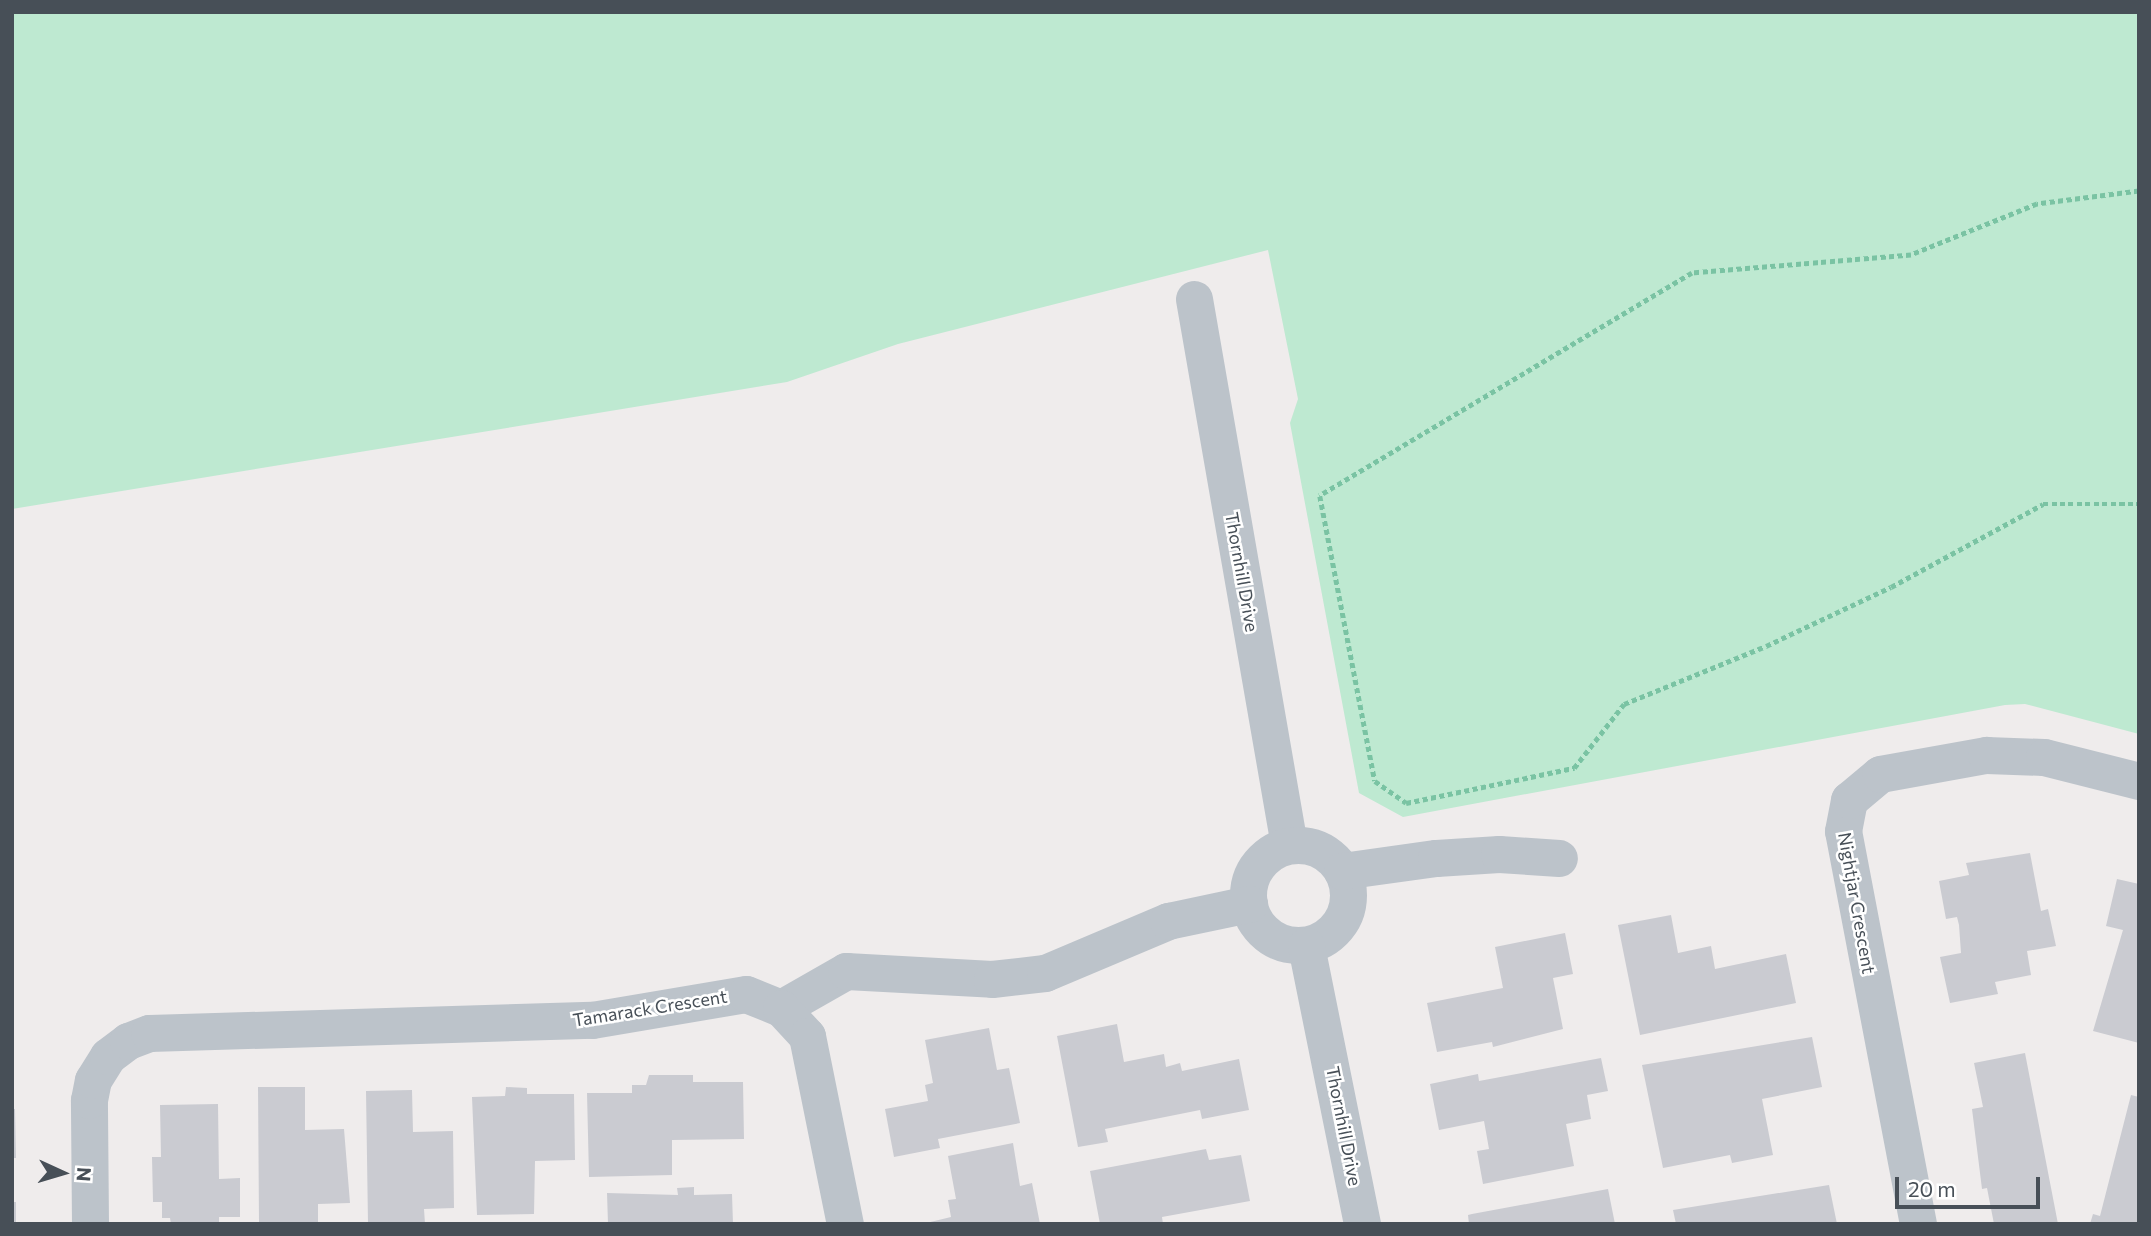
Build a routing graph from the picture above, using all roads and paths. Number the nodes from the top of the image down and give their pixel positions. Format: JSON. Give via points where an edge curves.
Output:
{"nodes":[{"id":1,"x":2139,"y":191,"type":"edge"},
{"id":2,"x":1194,"y":299,"type":"dead end"},
{"id":3,"x":2139,"y":504,"type":"edge"},
{"id":4,"x":2139,"y":780,"type":"edge"},
{"id":5,"x":1289,"y":845,"type":"junction"},
{"id":6,"x":1559,"y":858,"type":"dead end"},
{"id":7,"x":1342,"y":872,"type":"junction"},
{"id":8,"x":1249,"y":904,"type":"junction"},
{"id":9,"x":1306,"y":946,"type":"junction"},
{"id":10,"x":781,"y":1008,"type":"junction"},
{"id":11,"x":90,"y":1224,"type":"edge"},
{"id":12,"x":845,"y":1224,"type":"edge"},
{"id":13,"x":1362,"y":1224,"type":"edge"},
{"id":14,"x":1918,"y":1224,"type":"edge"}],
"edges":[{"from":1,"to":3,"type":"path","via":[[2037,204],[1912,255],[1692,273],[1320,496],[1375,781],[1406,803],[1574,768],[1624,704],[1766,646],[1891,587],[2043,504]]},
{"from":2,"to":5,"type":"street","name":"Thornhill Drive"},
{"from":4,"to":14,"type":"street","name":"Nightjar Crescent","via":[[2043,757],[1986,755],[1880,774],[1849,800],[1843,831]]},
{"from":5,"to":7,"type":"street","via":[[1320,850]]},
{"from":5,"to":8,"type":"street","via":[[1259,862],[1250,878]]},
{"from":6,"to":7,"type":"street","via":[[1499,854],[1436,858]]},
{"from":7,"to":9,"type":"street","via":[[1348,887],[1343,918],[1321,940]]},
{"from":8,"to":9,"type":"street","via":[[1259,927],[1272,939]]},
{"from":8,"to":10,"type":"street","via":[[1168,921],[1045,973],[992,978],[846,971]]},
{"from":9,"to":13,"type":"street","name":"Thornhill Drive"},
{"from":10,"to":11,"type":"street","name":"Tamarack Crescent","via":[[746,995],[727,995],[592,1020],[149,1033],[108,1056],[93,1080],[89,1100]]},
{"from":10,"to":12,"type":"street","name":"Tamarack Crescent","via":[[807,1036],[813,1054]]}]}
